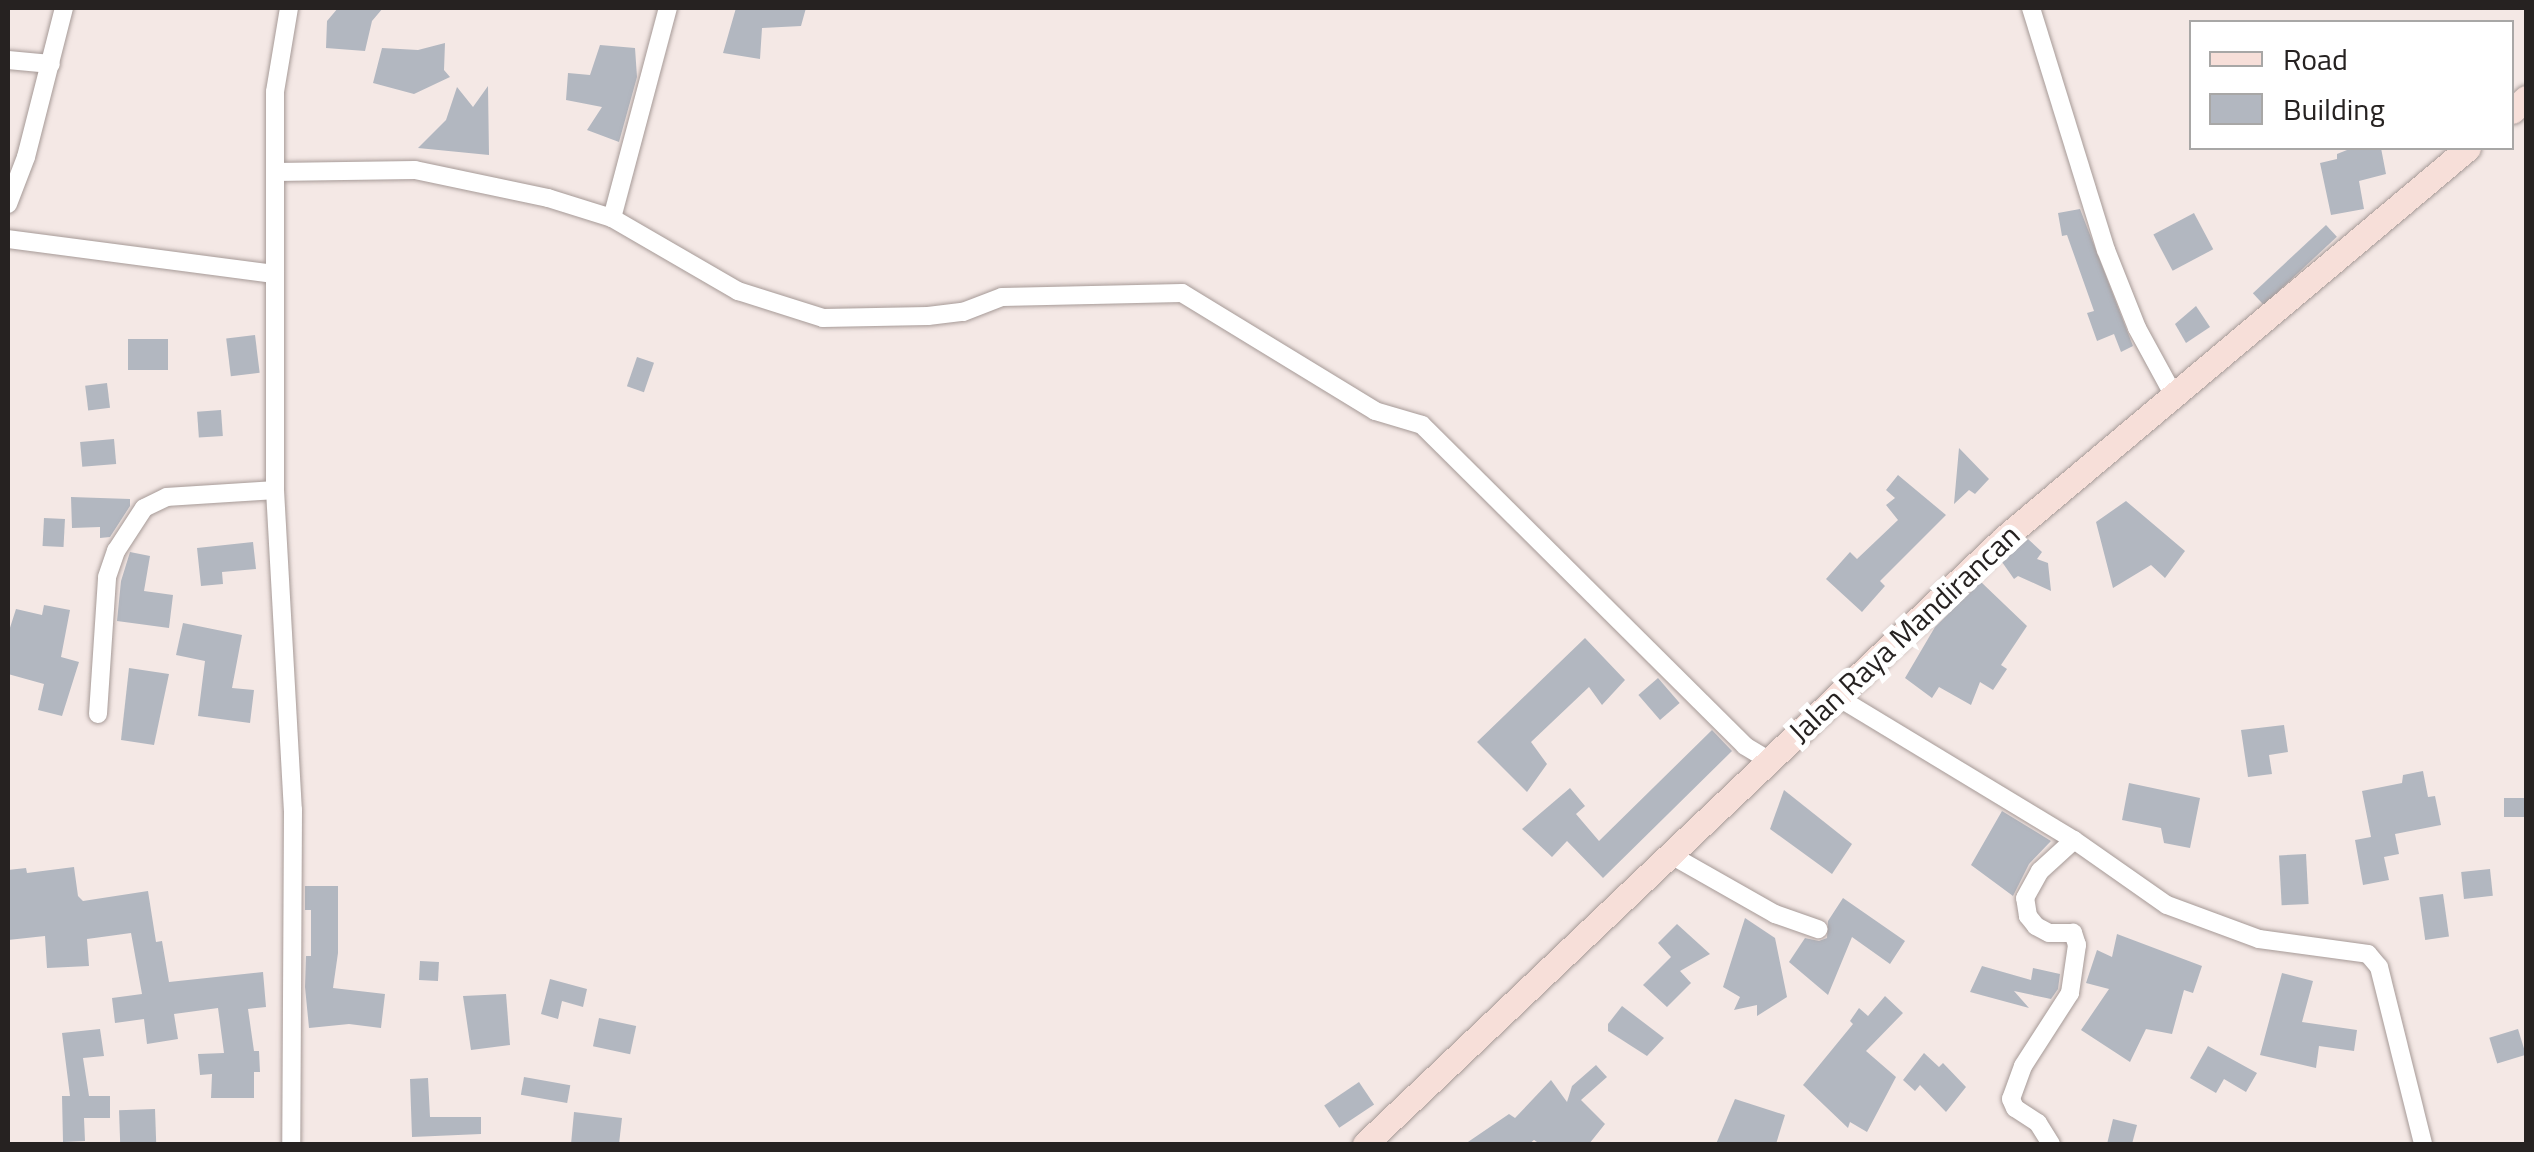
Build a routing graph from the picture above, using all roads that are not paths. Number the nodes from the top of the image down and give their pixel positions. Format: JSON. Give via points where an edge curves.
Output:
{"nodes":[{"id":1,"x":64,"y":8,"type":"edge"},
{"id":2,"x":288,"y":8,"type":"edge"},
{"id":3,"x":668,"y":8,"type":"edge"},
{"id":4,"x":2031,"y":8,"type":"edge"},
{"id":5,"x":8,"y":60,"type":"edge"},
{"id":6,"x":52,"y":64,"type":"junction"},
{"id":7,"x":2466,"y":150,"type":"edge"},
{"id":8,"x":275,"y":172,"type":"junction"},
{"id":9,"x":8,"y":204,"type":"edge"},
{"id":10,"x":612,"y":218,"type":"junction"},
{"id":11,"x":8,"y":239,"type":"edge"},
{"id":12,"x":275,"y":274,"type":"junction"},
{"id":13,"x":2174,"y":396,"type":"junction"},
{"id":14,"x":275,"y":490,"type":"junction"},
{"id":15,"x":1836,"y":696,"type":"junction"},
{"id":16,"x":98,"y":714,"type":"dead end"},
{"id":17,"x":1768,"y":760,"type":"junction"},
{"id":18,"x":2074,"y":840,"type":"junction"},
{"id":19,"x":1671,"y":855,"type":"junction"},
{"id":20,"x":1818,"y":930,"type":"dead end"},
{"id":21,"x":1370,"y":1143,"type":"edge"},
{"id":22,"x":291,"y":1144,"type":"edge"},
{"id":23,"x":2051,"y":1144,"type":"edge"},
{"id":24,"x":2423,"y":1144,"type":"edge"}],
"edges":[{"from":1,"to":6,"type":"street"},
{"from":2,"to":8,"type":"street","via":[[274,92]]},
{"from":3,"to":10,"type":"street"},
{"from":4,"to":13,"type":"street","via":[[2106,250]]},
{"from":5,"to":6,"type":"street"},
{"from":6,"to":9,"type":"street"},
{"from":7,"to":13,"type":"street","name":"Jalan Raya Mandirancan"},
{"from":8,"to":10,"type":"street","via":[[416,170]]},
{"from":8,"to":12,"type":"street"},
{"from":10,"to":17,"type":"street","via":[[738,291],[824,318],[963,312],[1002,296],[1182,293],[1375,411],[1422,425],[1745,746]]},
{"from":11,"to":12,"type":"street"},
{"from":12,"to":14,"type":"street"},
{"from":13,"to":15,"type":"street","name":"Jalan Raya Mandirancan","via":[[2004,538]]},
{"from":14,"to":16,"type":"street","via":[[167,497],[144,508],[107,577]]},
{"from":14,"to":22,"type":"street","via":[[293,810]]},
{"from":15,"to":17,"type":"street","name":"Jalan Raya Mandirancan"},
{"from":15,"to":18,"type":"street"},
{"from":17,"to":19,"type":"street","name":"Jalan Raya Mandirancan"},
{"from":18,"to":23,"type":"street","via":[[2040,870],[2025,898],[2036,926],[2076,938],[2070,993],[2022,1066],[2011,1099]]},
{"from":18,"to":24,"type":"street","via":[[2167,905],[2259,940],[2368,954],[2380,967]]},
{"from":19,"to":20,"type":"street","via":[[1774,914]]},
{"from":19,"to":21,"type":"street","name":"Jalan Raya Mandirancan"}]}
